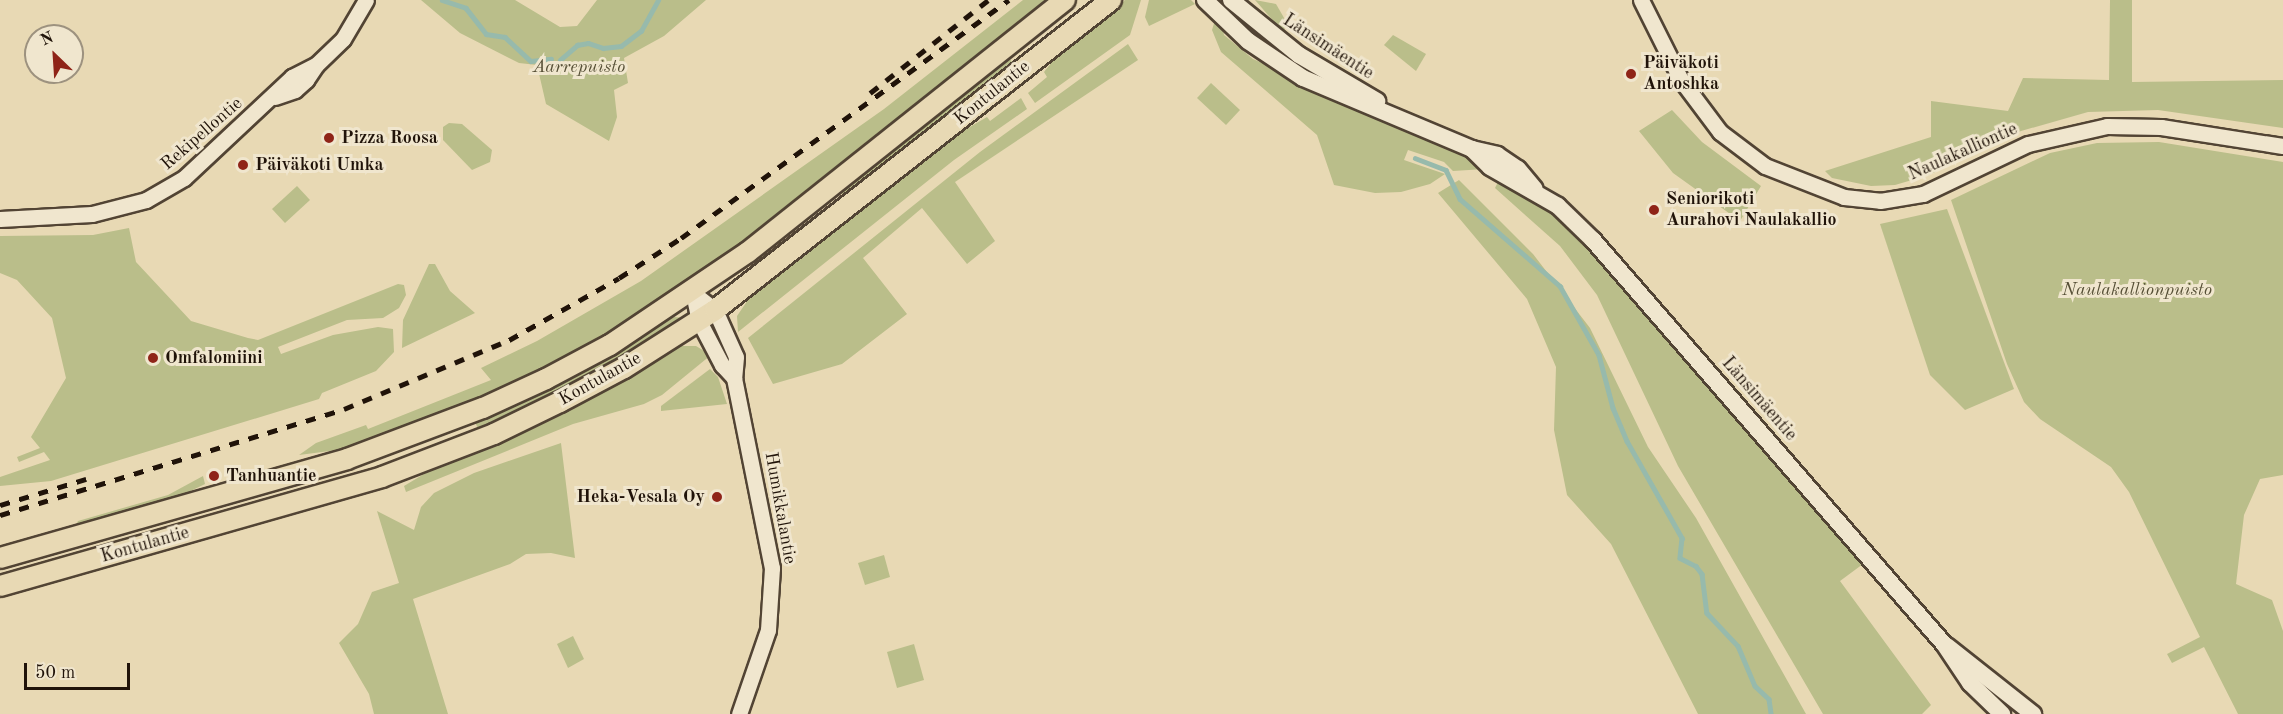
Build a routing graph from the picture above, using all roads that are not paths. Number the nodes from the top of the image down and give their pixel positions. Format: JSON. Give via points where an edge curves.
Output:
{"nodes":[{"id":1,"x":366,"y":0,"type":"edge"},
{"id":2,"x":1065,"y":0,"type":"edge"},
{"id":3,"x":1111,"y":0,"type":"edge"},
{"id":4,"x":1205,"y":0,"type":"edge"},
{"id":5,"x":1231,"y":0,"type":"edge"},
{"id":6,"x":1238,"y":0,"type":"edge"},
{"id":7,"x":1641,"y":0,"type":"edge"},
{"id":8,"x":1248,"y":16,"type":"junction"},
{"id":9,"x":1409,"y":120,"type":"junction"},
{"id":10,"x":2283,"y":146,"type":"edge"},
{"id":11,"x":3,"y":216,"type":"edge"},
{"id":12,"x":693,"y":293,"type":"junction"},
{"id":13,"x":715,"y":310,"type":"junction"},
{"id":14,"x":699,"y":321,"type":"junction"},
{"id":15,"x":734,"y":378,"type":"junction"},
{"id":16,"x":0,"y":558,"type":"edge"},
{"id":17,"x":0,"y":586,"type":"edge"},
{"id":18,"x":1944,"y":644,"type":"junction"},
{"id":19,"x":739,"y":714,"type":"edge"},
{"id":20,"x":2002,"y":714,"type":"edge"},
{"id":21,"x":2033,"y":714,"type":"edge"}],
"edges":[{"from":1,"to":11,"type":"street","name":"Rekipellontie","via":[[332,51],[292,77],[184,178],[146,200],[92,214]]},
{"from":2,"to":12,"type":"main road","name":"Kontulantie"},
{"from":3,"to":13,"type":"main road","name":"Kontulantie"},
{"from":4,"to":9,"type":"main road","name":"Länsimäentie","via":[[1248,41],[1296,74],[1340,96]]},
{"from":5,"to":8,"type":"main road","name":"Länsimäentie"},
{"from":6,"to":8,"type":"main road"},
{"from":7,"to":10,"type":"street","name":"Naulakalliontie","via":[[1681,80],[1720,132],[1765,166],[1844,197],[1880,201],[1923,194],[2028,144],[2096,127],[2161,127]]},
{"from":8,"to":9,"type":"main road","name":"Länsimäentie","via":[[1299,55]]},
{"from":9,"to":18,"type":"main road","name":"Länsimäentie","via":[[1472,149],[1490,167],[1536,190],[1586,233]]},
{"from":12,"to":13,"type":"street","name":"Humikkalantie"},
{"from":12,"to":14,"type":"street","name":"Humikkalantie"},
{"from":12,"to":16,"type":"main road","name":"Kontulantie","via":[[546,379],[416,435],[347,459]]},
{"from":13,"to":14,"type":"main road","name":"Kontulantie"},
{"from":13,"to":15,"type":"street","name":"Humikkalantie","via":[[736,357]]},
{"from":14,"to":15,"type":"street","name":"Humikkalantie","via":[[722,365]]},
{"from":14,"to":17,"type":"main road","name":"Kontulantie","via":[[560,402],[433,458],[382,477]]},
{"from":15,"to":19,"type":"street","name":"Humikkalantie","via":[[772,568],[768,630]]},
{"from":18,"to":20,"type":"main road","name":"Länsimäentie","via":[[1970,683]]},
{"from":18,"to":21,"type":"main road","name":"Länsimäentie"}]}
